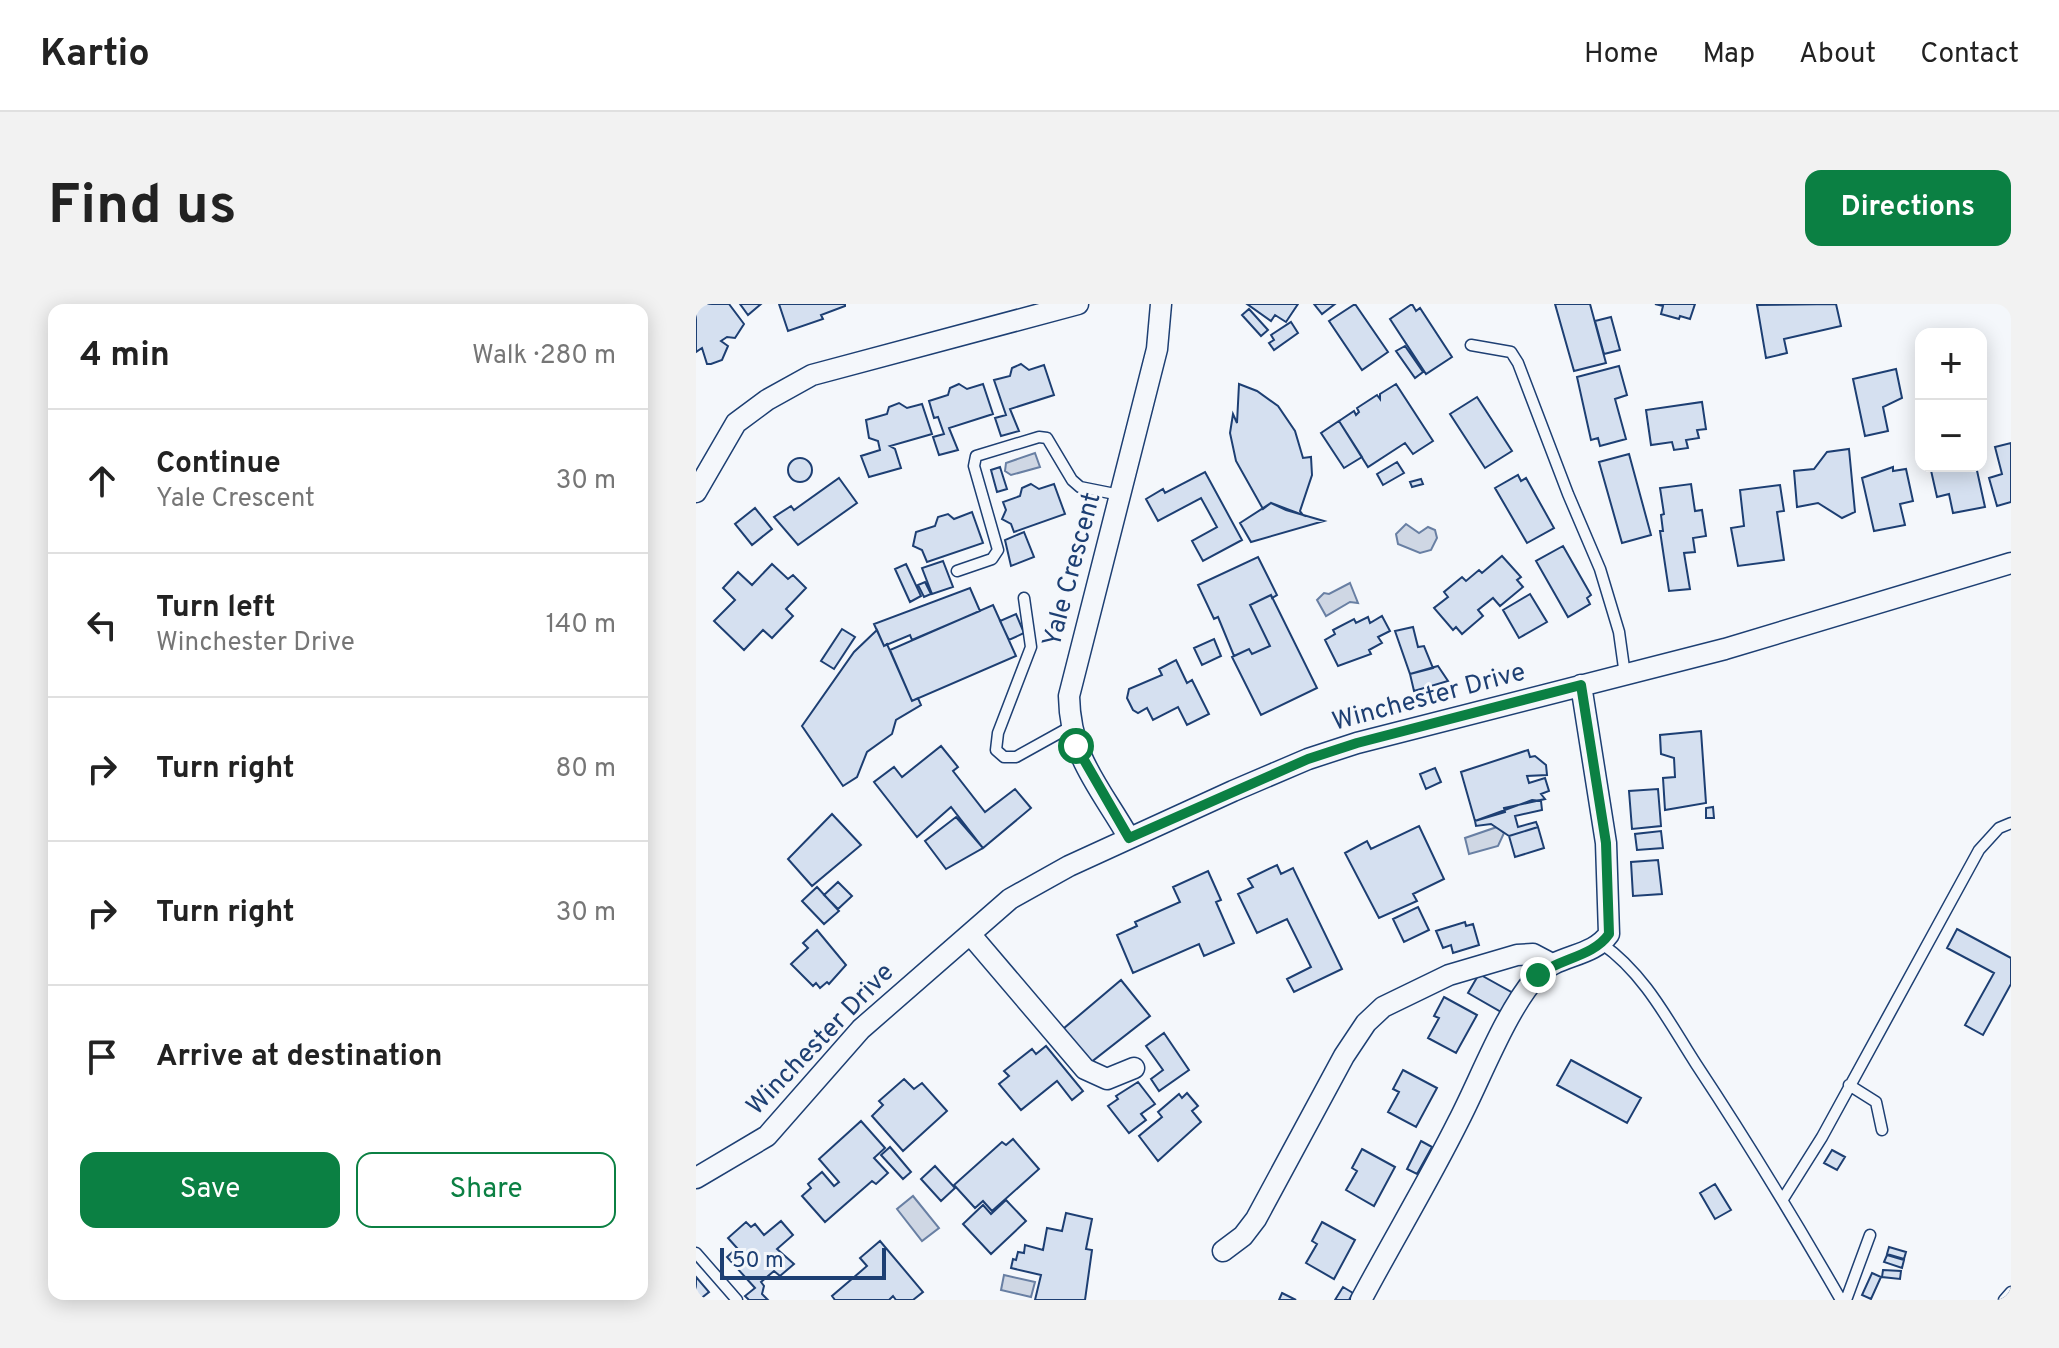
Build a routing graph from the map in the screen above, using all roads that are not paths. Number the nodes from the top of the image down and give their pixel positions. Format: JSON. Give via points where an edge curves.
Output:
{"nodes":[{"id":1,"x":1078,"y":304,"type":"edge"},
{"id":2,"x":1161,"y":304,"type":"edge"},
{"id":3,"x":1471,"y":345,"type":"dead end"},
{"id":4,"x":696,"y":492,"type":"edge"},
{"id":5,"x":1120,"y":495,"type":"junction"},
{"id":6,"x":2011,"y":563,"type":"edge"},
{"id":7,"x":957,"y":571,"type":"dead end"},
{"id":8,"x":1024,"y":598,"type":"dead end"},
{"id":9,"x":1625,"y":675,"type":"junction"},
{"id":10,"x":1581,"y":685,"type":"junction"},
{"id":11,"x":1070,"y":727,"type":"junction"},
{"id":12,"x":2011,"y":823,"type":"edge"},
{"id":13,"x":1129,"y":838,"type":"junction"},
{"id":14,"x":970,"y":934,"type":"junction"},
{"id":15,"x":1602,"y":944,"type":"junction"},
{"id":16,"x":1552,"y":964,"type":"junction"},
{"id":17,"x":1134,"y":1068,"type":"dead end"},
{"id":18,"x":1849,"y":1085,"type":"junction"},
{"id":19,"x":1882,"y":1130,"type":"dead end"},
{"id":20,"x":696,"y":1178,"type":"edge"},
{"id":21,"x":1783,"y":1199,"type":"junction"},
{"id":22,"x":1870,"y":1235,"type":"dead end"},
{"id":23,"x":1223,"y":1251,"type":"dead end"},
{"id":24,"x":696,"y":1253,"type":"edge"},
{"id":25,"x":2011,"y":1292,"type":"edge"},
{"id":26,"x":737,"y":1300,"type":"edge"},
{"id":27,"x":1361,"y":1300,"type":"edge"},
{"id":28,"x":1844,"y":1300,"type":"edge"},
{"id":29,"x":2004,"y":1300,"type":"edge"}],
"edges":[{"from":1,"to":4,"type":"street","via":[[812,375],[736,423]]},
{"from":2,"to":5,"type":"street","name":"Yale Crescent","via":[[1157,349]]},
{"from":3,"to":9,"type":"lane","via":[[1511,352],[1518,363],[1600,569],[1619,632]]},
{"from":5,"to":7,"type":"lane","via":[[1080,487],[1047,438],[976,456],[974,466],[998,550],[992,559]]},
{"from":5,"to":11,"type":"street","name":"Yale Crescent","via":[[1070,681]]},
{"from":6,"to":9,"type":"street","name":"Winchester Drive"},
{"from":8,"to":11,"type":"lane","via":[[1031,647],[996,750],[1016,757]]},
{"from":9,"to":10,"type":"street","name":"Winchester Drive"},
{"from":10,"to":13,"type":"street","name":"Winchester Drive","via":[[1308,759]]},
{"from":10,"to":15,"type":"street","via":[[1607,856],[1611,923]]},
{"from":11,"to":13,"type":"street","name":"Yale Crescent","via":[[1084,765]]},
{"from":12,"to":18,"type":"lane","via":[[1979,850]]},
{"from":13,"to":14,"type":"street","name":"Winchester Drive","via":[[1010,899]]},
{"from":14,"to":17,"type":"street","via":[[1085,1069],[1107,1079]]},
{"from":14,"to":20,"type":"street","name":"Winchester Drive","via":[[861,1029],[767,1136]]},
{"from":15,"to":16,"type":"street"},
{"from":15,"to":21,"type":"lane","via":[[1624,960],[1661,1010]]},
{"from":16,"to":23,"type":"street","via":[[1533,954],[1517,955],[1449,975],[1383,1007],[1344,1056],[1256,1219]]},
{"from":16,"to":27,"type":"street","via":[[1522,996]]},
{"from":18,"to":19,"type":"lane","via":[[1876,1102]]},
{"from":18,"to":21,"type":"lane"},
{"from":21,"to":28,"type":"lane"},
{"from":22,"to":28,"type":"lane"},
{"from":24,"to":26,"type":"lane"},
{"from":25,"to":29,"type":"lane"}]}
